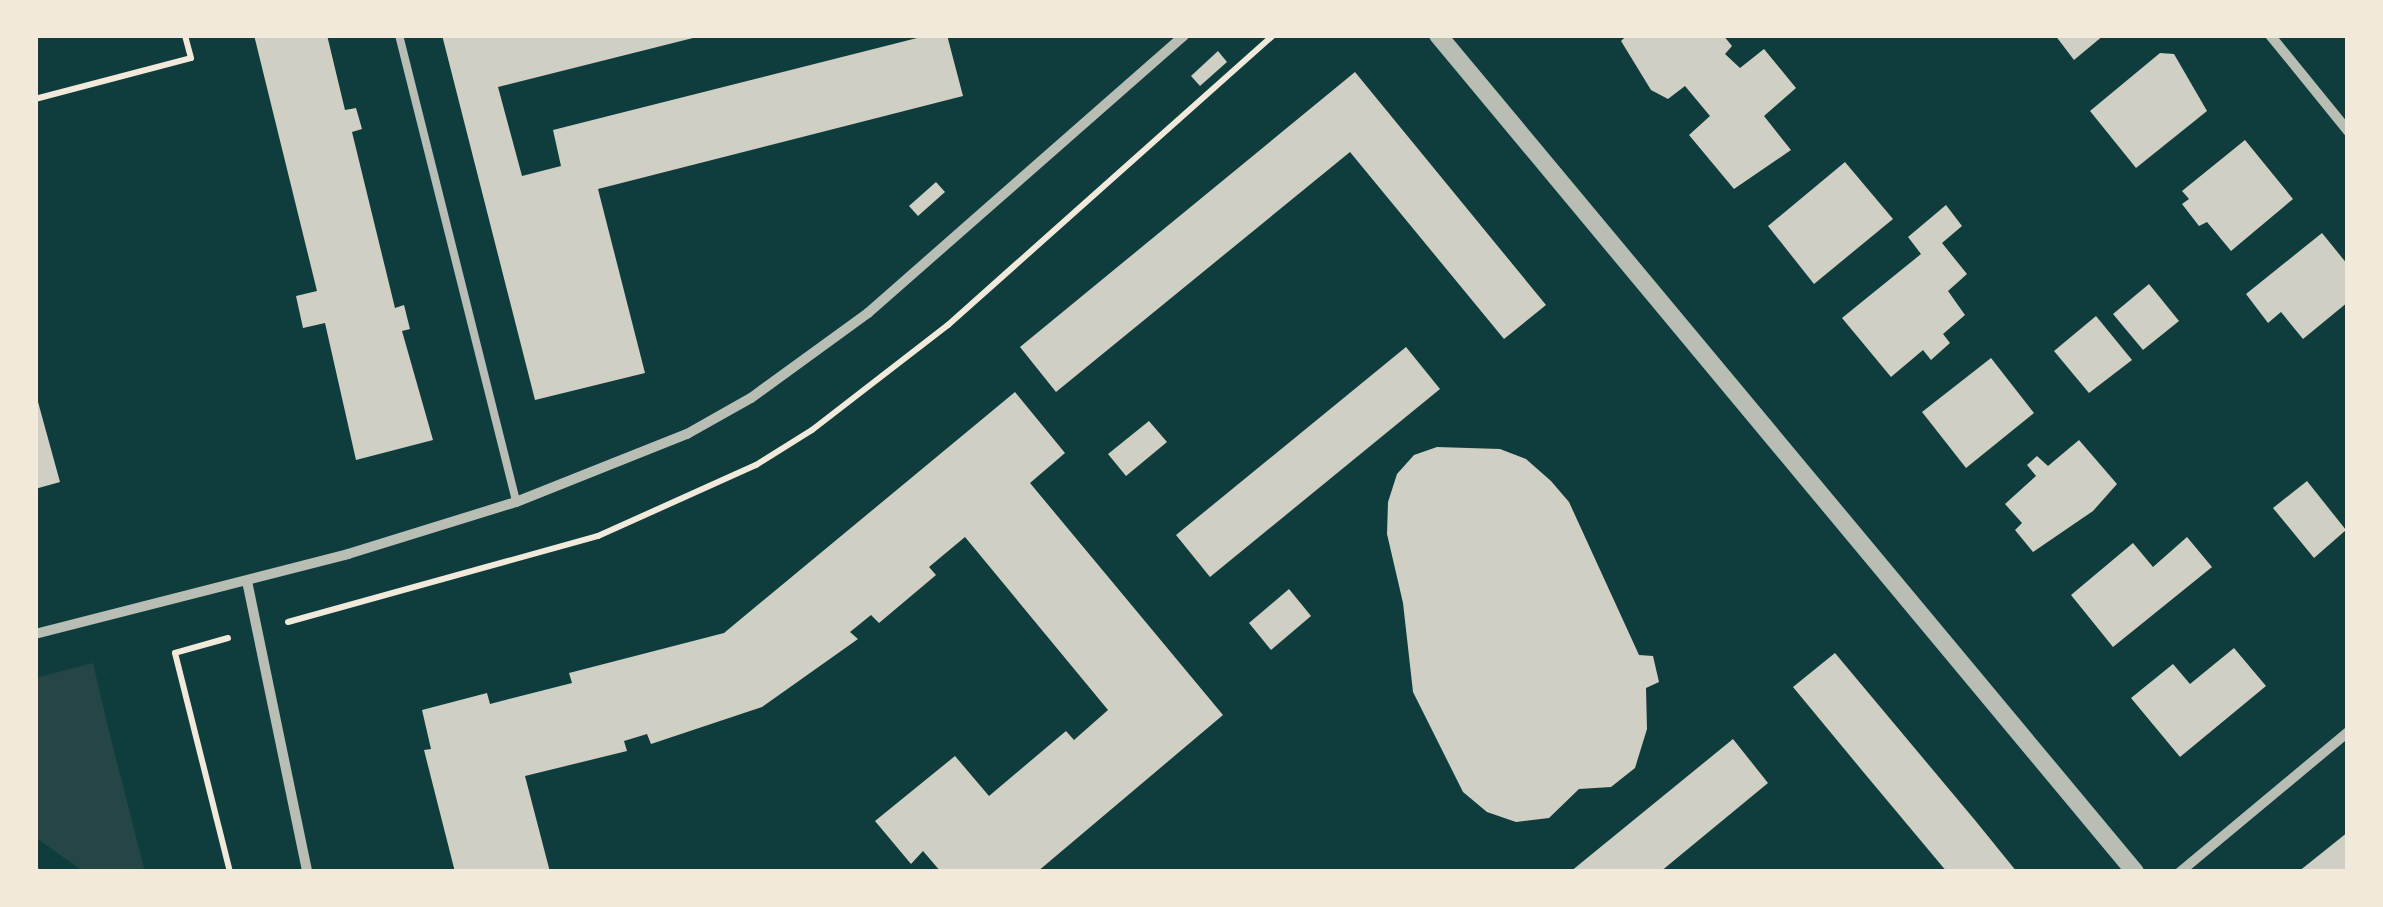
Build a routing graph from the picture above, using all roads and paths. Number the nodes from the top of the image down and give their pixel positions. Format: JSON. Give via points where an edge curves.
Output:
{"nodes":[{"id":1,"x":185,"y":35,"type":"edge"},
{"id":2,"x":399,"y":35,"type":"edge"},
{"id":3,"x":1184,"y":35,"type":"edge"},
{"id":4,"x":1438,"y":35,"type":"edge"},
{"id":5,"x":2270,"y":35,"type":"edge"},
{"id":6,"x":35,"y":99,"type":"edge"},
{"id":7,"x":2348,"y":130,"type":"edge"},
{"id":8,"x":516,"y":502,"type":"junction"},
{"id":9,"x":247,"y":582,"type":"junction"},
{"id":10,"x":35,"y":634,"type":"edge"},
{"id":11,"x":174,"y":653,"type":"dead end"},
{"id":12,"x":2348,"y":732,"type":"edge"},
{"id":13,"x":230,"y":872,"type":"edge"},
{"id":14,"x":306,"y":872,"type":"edge"},
{"id":15,"x":2135,"y":872,"type":"edge"},
{"id":16,"x":2180,"y":872,"type":"edge"}],
"edges":[{"from":1,"to":6,"type":"path","via":[[191,58]]},
{"from":2,"to":8,"type":"lane"},
{"from":3,"to":8,"type":"street","via":[[809,359],[687,434]]},
{"from":4,"to":15,"type":"street"},
{"from":5,"to":7,"type":"street"},
{"from":8,"to":9,"type":"street"},
{"from":9,"to":10,"type":"street"},
{"from":9,"to":14,"type":"street"},
{"from":11,"to":13,"type":"path"},
{"from":12,"to":16,"type":"street"}]}
